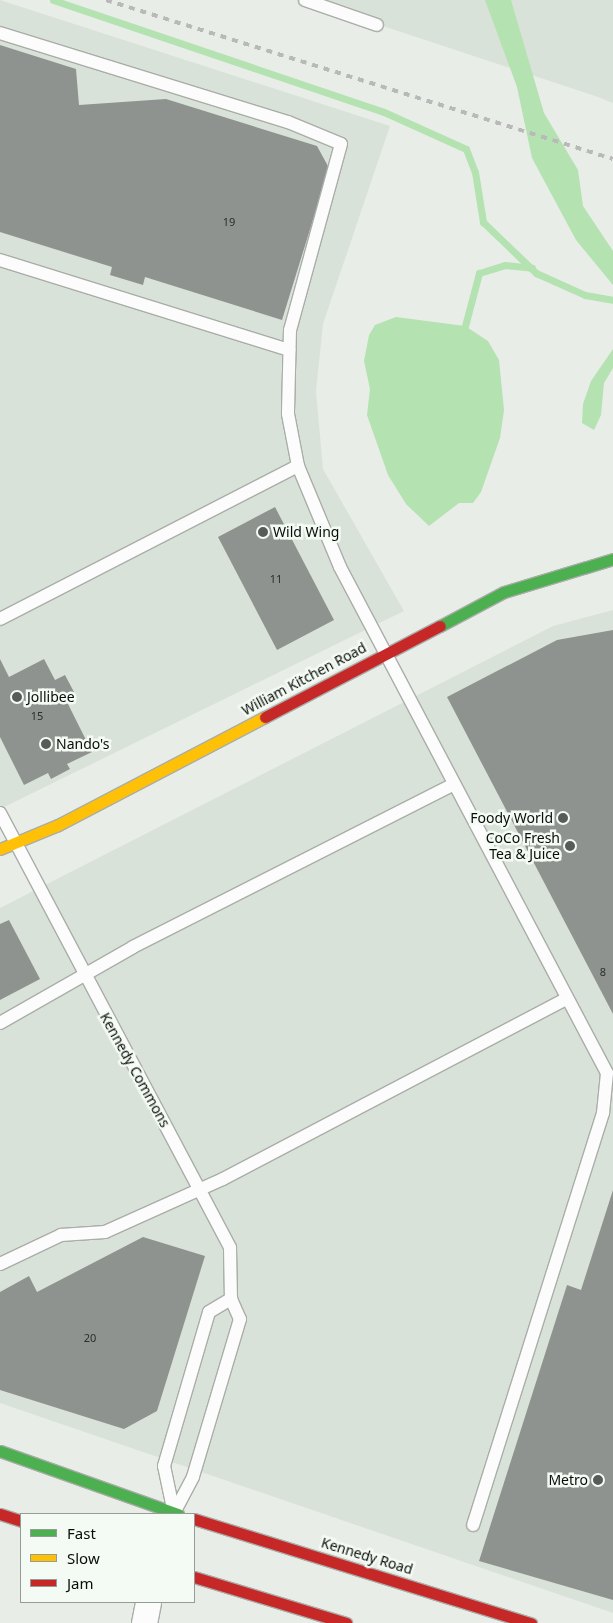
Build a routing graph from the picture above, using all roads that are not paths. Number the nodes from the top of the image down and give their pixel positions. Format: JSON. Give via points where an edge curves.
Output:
{"nodes":[{"id":1,"x":305,"y":0,"type":"edge"},
{"id":2,"x":377,"y":25,"type":"dead end"},
{"id":3,"x":0,"y":33,"type":"edge"},
{"id":4,"x":0,"y":260,"type":"edge"},
{"id":5,"x":289,"y":350,"type":"junction"},
{"id":6,"x":298,"y":466,"type":"junction"},
{"id":7,"x":613,"y":559,"type":"edge"},
{"id":8,"x":0,"y":619,"type":"edge"},
{"id":9,"x":386,"y":653,"type":"junction"},
{"id":10,"x":454,"y":784,"type":"junction"},
{"id":11,"x":0,"y":813,"type":"edge"},
{"id":12,"x":16,"y":845,"type":"junction"},
{"id":13,"x":0,"y":849,"type":"edge"},
{"id":14,"x":0,"y":860,"type":"edge"},
{"id":15,"x":83,"y":975,"type":"junction"},
{"id":16,"x":566,"y":999,"type":"junction"},
{"id":17,"x":0,"y":1023,"type":"edge"},
{"id":18,"x":610,"y":1074,"type":"edge"},
{"id":19,"x":200,"y":1188,"type":"junction"},
{"id":20,"x":0,"y":1264,"type":"edge"},
{"id":21,"x":231,"y":1299,"type":"junction"},
{"id":22,"x":0,"y":1451,"type":"edge"},
{"id":23,"x":173,"y":1513,"type":"edge"},
{"id":24,"x":176,"y":1513,"type":"edge"},
{"id":25,"x":176,"y":1513,"type":"edge"},
{"id":26,"x":0,"y":1514,"type":"edge"},
{"id":27,"x":195,"y":1519,"type":"edge"},
{"id":28,"x":20,"y":1521,"type":"edge"},
{"id":29,"x":473,"y":1525,"type":"dead end"},
{"id":30,"x":195,"y":1577,"type":"edge"},
{"id":31,"x":148,"y":1603,"type":"edge"},
{"id":32,"x":144,"y":1623,"type":"edge"},
{"id":33,"x":346,"y":1623,"type":"edge"},
{"id":34,"x":531,"y":1623,"type":"edge"}],
"edges":[{"from":1,"to":2,"type":"lane"},
{"from":3,"to":5,"type":"lane","via":[[338,141],[342,149],[290,330]]},
{"from":4,"to":5,"type":"lane"},
{"from":5,"to":6,"type":"lane","via":[[288,414]]},
{"from":6,"to":8,"type":"lane"},
{"from":6,"to":9,"type":"lane","via":[[340,567]]},
{"from":7,"to":9,"type":"main road","name":"William Kitchen Road","via":[[504,592]]},
{"from":9,"to":10,"type":"lane"},
{"from":9,"to":12,"type":"main road","name":"William Kitchen Road"},
{"from":10,"to":15,"type":"lane"},
{"from":10,"to":16,"type":"lane"},
{"from":11,"to":12,"type":"lane","name":"Kennedy Commons"},
{"from":12,"to":13,"type":"main road","name":"William Kitchen Road"},
{"from":12,"to":14,"type":"main road","name":"William Kitchen Road"},
{"from":12,"to":15,"type":"lane","name":"Kennedy Commons"},
{"from":15,"to":17,"type":"lane"},
{"from":15,"to":19,"type":"lane","name":"Kennedy Commons"},
{"from":16,"to":18,"type":"lane"},
{"from":16,"to":19,"type":"lane"},
{"from":18,"to":29,"type":"lane","via":[[603,1113]]},
{"from":19,"to":20,"type":"lane","via":[[105,1232],[50,1238]]},
{"from":19,"to":21,"type":"lane","name":"Kennedy Commons","via":[[230,1248]]},
{"from":21,"to":24,"type":"lane","name":"Kennedy Commons","via":[[240,1319],[193,1477]]},
{"from":21,"to":25,"type":"lane","via":[[209,1312],[164,1466]]},
{"from":22,"to":23,"type":"main road"},
{"from":26,"to":28,"type":"main road"},
{"from":27,"to":34,"type":"main road","name":"Kennedy Road"},
{"from":30,"to":33,"type":"main road"},
{"from":31,"to":32,"type":"street"}]}
